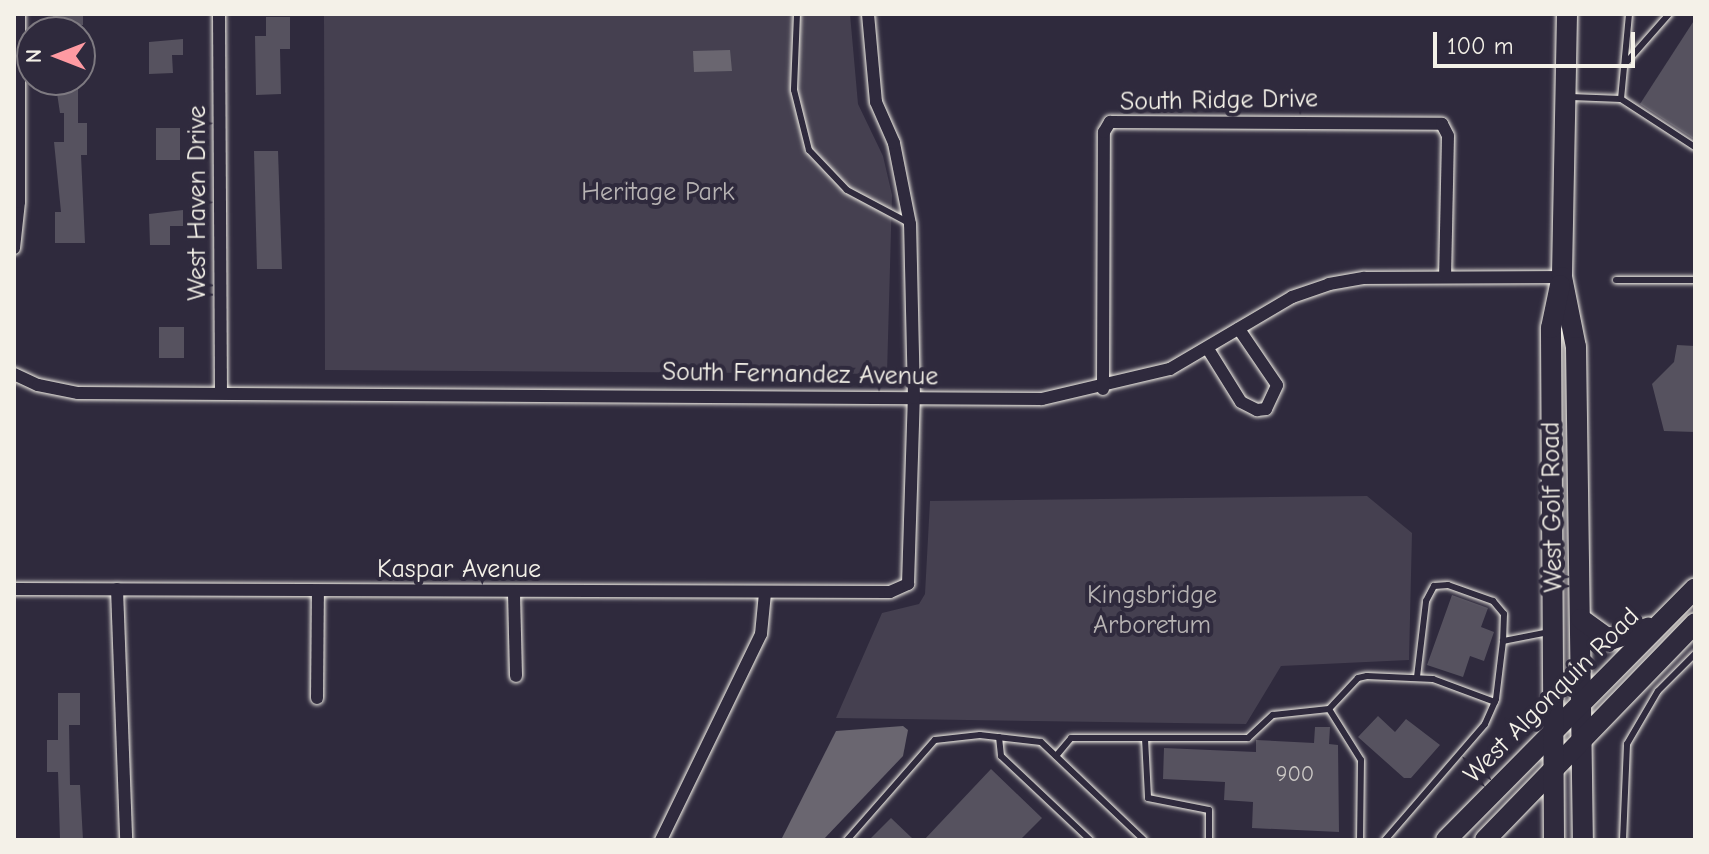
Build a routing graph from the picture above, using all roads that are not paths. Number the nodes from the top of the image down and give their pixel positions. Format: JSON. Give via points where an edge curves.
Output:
{"nodes":[{"id":1,"x":19,"y":14,"type":"edge"},
{"id":2,"x":219,"y":14,"type":"edge"},
{"id":3,"x":797,"y":14,"type":"edge"},
{"id":4,"x":868,"y":14,"type":"edge"},
{"id":5,"x":1558,"y":14,"type":"edge"},
{"id":6,"x":1567,"y":14,"type":"edge"},
{"id":7,"x":1629,"y":14,"type":"edge"},
{"id":8,"x":1669,"y":14,"type":"edge"},
{"id":9,"x":1563,"y":36,"type":"junction"},
{"id":10,"x":1625,"y":64,"type":"junction"},
{"id":11,"x":1562,"y":96,"type":"junction"},
{"id":12,"x":1621,"y":99,"type":"junction"},
{"id":13,"x":1695,"y":147,"type":"edge"},
{"id":14,"x":910,"y":224,"type":"junction"},
{"id":15,"x":14,"y":248,"type":"edge"},
{"id":16,"x":1445,"y":276,"type":"junction"},
{"id":17,"x":1562,"y":277,"type":"junction"},
{"id":18,"x":1616,"y":280,"type":"dead end"},
{"id":19,"x":1695,"y":280,"type":"edge"},
{"id":20,"x":1239,"y":329,"type":"junction"},
{"id":21,"x":1208,"y":349,"type":"junction"},
{"id":22,"x":14,"y":374,"type":"edge"},
{"id":23,"x":1103,"y":389,"type":"junction"},
{"id":24,"x":221,"y":391,"type":"junction"},
{"id":25,"x":914,"y":398,"type":"junction"},
{"id":26,"x":1695,"y":588,"type":"edge"},
{"id":27,"x":14,"y":589,"type":"edge"},
{"id":28,"x":117,"y":589,"type":"junction"},
{"id":29,"x":318,"y":592,"type":"junction"},
{"id":30,"x":514,"y":593,"type":"junction"},
{"id":31,"x":765,"y":593,"type":"junction"},
{"id":32,"x":1581,"y":619,"type":"junction"},
{"id":33,"x":1663,"y":621,"type":"junction"},
{"id":34,"x":1695,"y":623,"type":"edge"},
{"id":35,"x":1552,"y":631,"type":"junction"},
{"id":36,"x":1503,"y":641,"type":"junction"},
{"id":37,"x":1695,"y":654,"type":"edge"},
{"id":38,"x":516,"y":676,"type":"dead end"},
{"id":39,"x":1417,"y":677,"type":"junction"},
{"id":40,"x":317,"y":698,"type":"dead end"},
{"id":41,"x":1495,"y":702,"type":"junction"},
{"id":42,"x":1581,"y":703,"type":"junction"},
{"id":43,"x":1329,"y":709,"type":"junction"},
{"id":44,"x":1552,"y":732,"type":"junction"},
{"id":45,"x":999,"y":737,"type":"junction"},
{"id":46,"x":1581,"y":737,"type":"junction"},
{"id":47,"x":1145,"y":738,"type":"junction"},
{"id":48,"x":1056,"y":756,"type":"junction"},
{"id":49,"x":1553,"y":766,"type":"junction"},
{"id":50,"x":126,"y":840,"type":"edge"},
{"id":51,"x":661,"y":840,"type":"edge"},
{"id":52,"x":847,"y":840,"type":"edge"},
{"id":53,"x":1090,"y":840,"type":"edge"},
{"id":54,"x":1144,"y":840,"type":"edge"},
{"id":55,"x":1209,"y":840,"type":"edge"},
{"id":56,"x":1360,"y":840,"type":"edge"},
{"id":57,"x":1385,"y":840,"type":"edge"},
{"id":58,"x":1446,"y":840,"type":"edge"},
{"id":59,"x":1485,"y":840,"type":"edge"},
{"id":60,"x":1554,"y":840,"type":"edge"},
{"id":61,"x":1583,"y":840,"type":"edge"},
{"id":62,"x":1623,"y":840,"type":"edge"}],
"edges":[{"from":1,"to":15,"type":"street"},
{"from":2,"to":24,"type":"street","name":"West Haven Drive"},
{"from":3,"to":14,"type":"lane","via":[[794,90],[809,150],[847,190]]},
{"from":4,"to":14,"type":"street","via":[[876,102],[894,143]]},
{"from":5,"to":9,"type":"main road","name":"West Golf Road"},
{"from":6,"to":9,"type":"main road","name":"West Golf Road"},
{"from":7,"to":10,"type":"lane"},
{"from":8,"to":10,"type":"lane"},
{"from":9,"to":11,"type":"main road","name":"West Golf Road"},
{"from":10,"to":12,"type":"lane"},
{"from":11,"to":12,"type":"lane"},
{"from":11,"to":17,"type":"main road","name":"West Golf Road"},
{"from":12,"to":13,"type":"lane"},
{"from":14,"to":25,"type":"street"},
{"from":16,"to":17,"type":"street","name":"South Fernandez Avenue"},
{"from":16,"to":20,"type":"street","name":"South Fernandez Avenue","via":[[1329,284],[1292,297]]},
{"from":16,"to":23,"type":"street","name":"South Ridge Drive","via":[[1448,136],[1442,124],[1110,122],[1104,132]]},
{"from":17,"to":32,"type":"main road","name":"West Golf Road","via":[[1576,347]]},
{"from":17,"to":35,"type":"main road","name":"West Golf Road","via":[[1551,328]]},
{"from":18,"to":19,"type":"lane"},
{"from":20,"to":21,"type":"street","name":"South Fernandez Avenue"},
{"from":20,"to":21,"type":"street","via":[[1277,385],[1266,409],[1241,402]]},
{"from":21,"to":23,"type":"street","name":"South Fernandez Avenue","via":[[1170,369]]},
{"from":22,"to":24,"type":"street","name":"South Fernandez Avenue","via":[[78,393]]},
{"from":23,"to":25,"type":"street","name":"South Fernandez Avenue","via":[[1042,399]]},
{"from":24,"to":25,"type":"street","name":"South Fernandez Avenue"},
{"from":25,"to":31,"type":"street","name":"Kaspar Avenue","via":[[911,577],[890,592]]},
{"from":26,"to":33,"type":"main road","name":"West Algonquin Road"},
{"from":27,"to":28,"type":"street","name":"Kaspar Avenue"},
{"from":28,"to":29,"type":"street","name":"Kaspar Avenue"},
{"from":28,"to":50,"type":"street"},
{"from":29,"to":30,"type":"street","name":"Kaspar Avenue"},
{"from":29,"to":40,"type":"street"},
{"from":30,"to":31,"type":"street","name":"Kaspar Avenue"},
{"from":30,"to":38,"type":"street"},
{"from":31,"to":51,"type":"street","via":[[761,634]]},
{"from":32,"to":33,"type":"main road","via":[[1610,640]]},
{"from":32,"to":42,"type":"main road","name":"West Golf Road"},
{"from":33,"to":42,"type":"main road","name":"West Algonquin Road"},
{"from":34,"to":46,"type":"main road","name":"West Algonquin Road"},
{"from":35,"to":36,"type":"lane"},
{"from":35,"to":44,"type":"main road","name":"West Golf Road"},
{"from":36,"to":39,"type":"lane","via":[[1504,614],[1493,601],[1448,585],[1434,586],[1426,601]]},
{"from":36,"to":41,"type":"lane"},
{"from":37,"to":62,"type":"lane","via":[[1658,691],[1627,744]]},
{"from":39,"to":41,"type":"lane"},
{"from":39,"to":43,"type":"lane","via":[[1358,678]]},
{"from":41,"to":57,"type":"lane","via":[[1471,745]]},
{"from":42,"to":44,"type":"main road","name":"West Algonquin Road"},
{"from":42,"to":46,"type":"main road","name":"West Golf Road"},
{"from":43,"to":47,"type":"lane","via":[[1273,715],[1248,738]]},
{"from":43,"to":56,"type":"lane","via":[[1361,760]]},
{"from":44,"to":49,"type":"main road","name":"West Golf Road"},
{"from":44,"to":58,"type":"main road","name":"West Algonquin Road"},
{"from":45,"to":48,"type":"lane","via":[[1041,742]]},
{"from":45,"to":52,"type":"lane","via":[[935,740]]},
{"from":45,"to":53,"type":"lane","via":[[1001,756]]},
{"from":46,"to":49,"type":"main road","name":"West Algonquin Road"},
{"from":46,"to":61,"type":"main road","name":"West Golf Road"},
{"from":47,"to":48,"type":"lane","via":[[1071,738]]},
{"from":47,"to":55,"type":"lane","via":[[1148,798],[1209,810]]},
{"from":48,"to":54,"type":"lane"},
{"from":49,"to":59,"type":"main road","name":"West Algonquin Road"},
{"from":49,"to":60,"type":"main road","name":"West Golf Road"}]}
